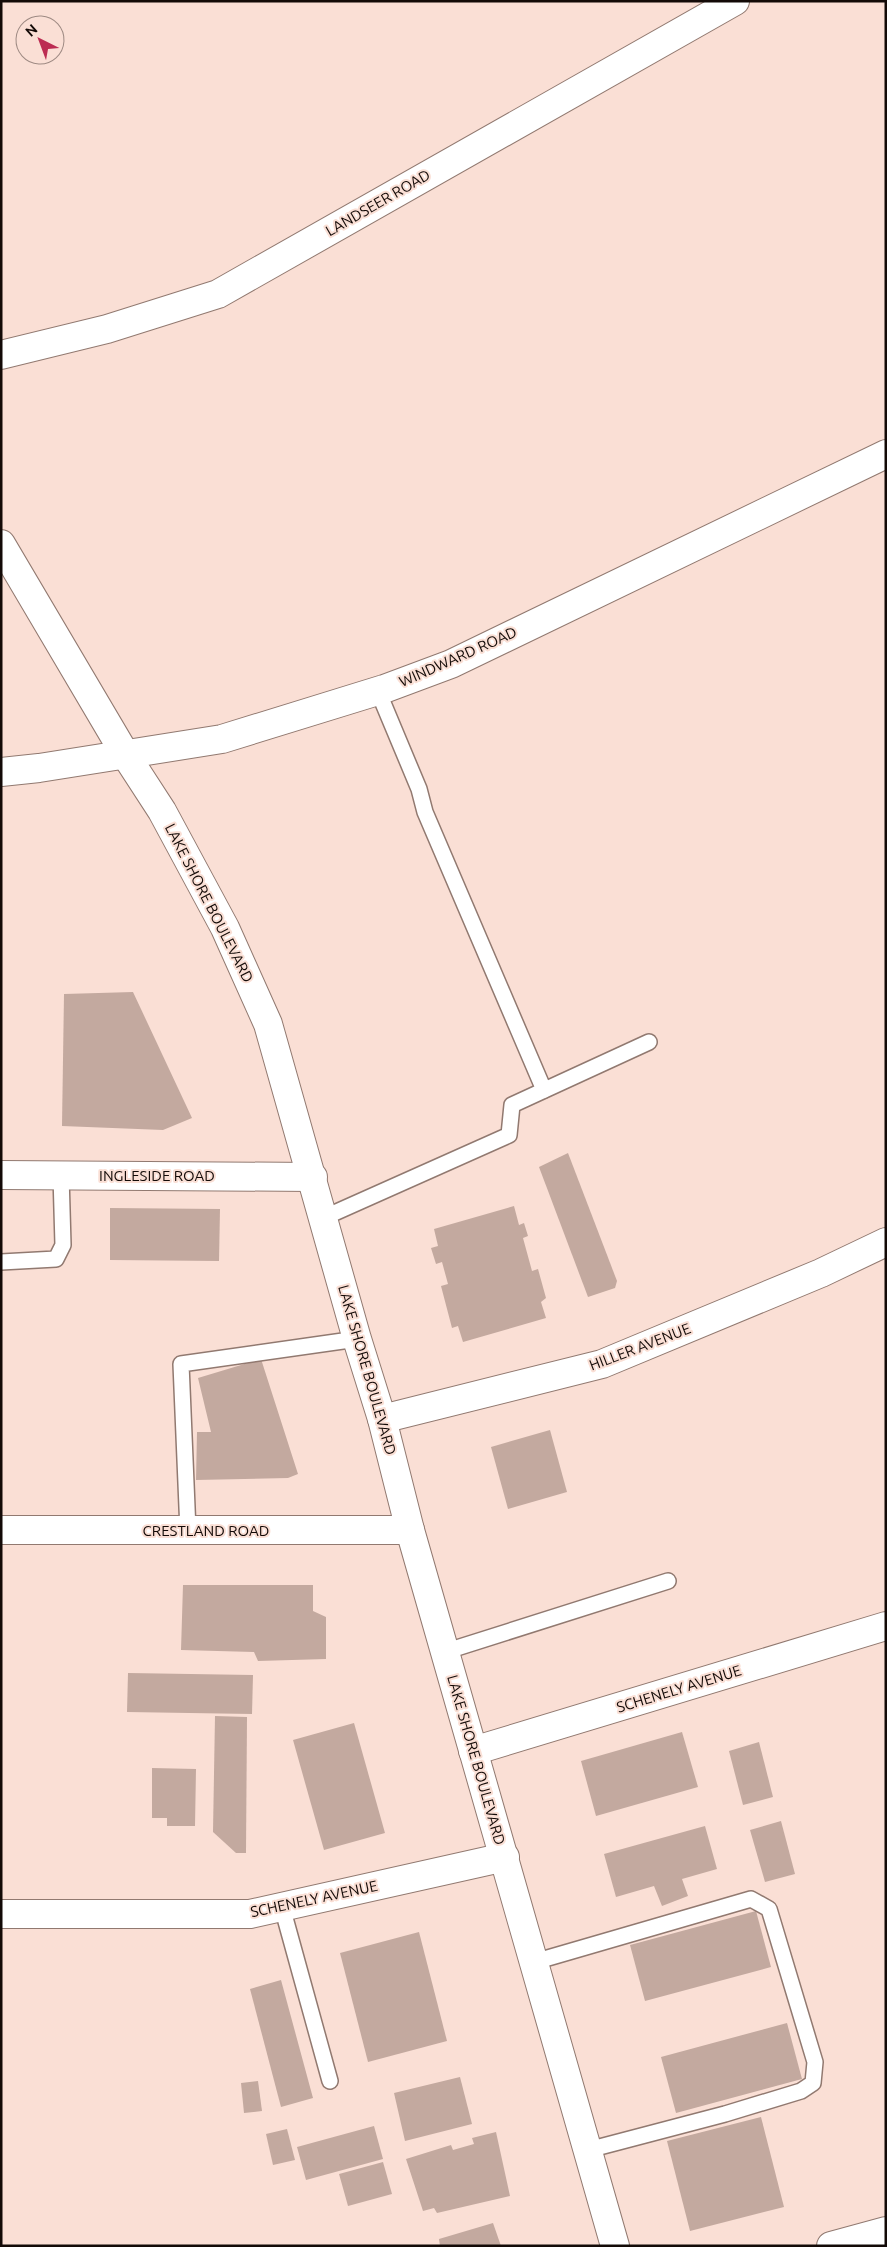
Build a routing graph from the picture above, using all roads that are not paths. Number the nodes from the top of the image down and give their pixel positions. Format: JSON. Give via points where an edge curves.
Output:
{"nodes":[{"id":1,"x":735,"y":1,"type":"edge"},
{"id":2,"x":1,"y":356,"type":"edge"},
{"id":3,"x":886,"y":454,"type":"edge"},
{"id":4,"x":1,"y":544,"type":"edge"},
{"id":5,"x":378,"y":691,"type":"junction"},
{"id":6,"x":125,"y":754,"type":"junction"},
{"id":7,"x":1,"y":772,"type":"edge"},
{"id":8,"x":649,"y":1042,"type":"dead end"},
{"id":9,"x":544,"y":1090,"type":"junction"},
{"id":10,"x":61,"y":1175,"type":"junction"},
{"id":11,"x":1,"y":1176,"type":"edge"},
{"id":12,"x":313,"y":1176,"type":"junction"},
{"id":13,"x":323,"y":1218,"type":"junction"},
{"id":14,"x":886,"y":1242,"type":"edge"},
{"id":15,"x":1,"y":1262,"type":"edge"},
{"id":16,"x":357,"y":1339,"type":"junction"},
{"id":17,"x":382,"y":1419,"type":"junction"},
{"id":18,"x":1,"y":1530,"type":"edge"},
{"id":19,"x":410,"y":1530,"type":"junction"},
{"id":20,"x":188,"y":1531,"type":"junction"},
{"id":21,"x":668,"y":1582,"type":"dead end"},
{"id":22,"x":886,"y":1626,"type":"edge"},
{"id":23,"x":444,"y":1652,"type":"junction"},
{"id":24,"x":473,"y":1751,"type":"junction"},
{"id":25,"x":504,"y":1857,"type":"junction"},
{"id":26,"x":282,"y":1906,"type":"junction"},
{"id":27,"x":1,"y":1914,"type":"edge"},
{"id":28,"x":534,"y":1962,"type":"junction"},
{"id":29,"x":330,"y":2081,"type":"dead end"},
{"id":30,"x":588,"y":2150,"type":"junction"},
{"id":31,"x":886,"y":2231,"type":"edge"},
{"id":32,"x":615,"y":2246,"type":"edge"},
{"id":33,"x":831,"y":2246,"type":"edge"}],
"edges":[{"from":1,"to":2,"type":"street","name":"LANDSEER ROAD","via":[[218,294],[107,329]]},
{"from":3,"to":5,"type":"street","name":"WINDWARD ROAD","via":[[450,664]]},
{"from":4,"to":6,"type":"street","name":"LAKE SHORE BOULEVARD"},
{"from":5,"to":6,"type":"street","name":"WINDWARD ROAD","via":[[222,739]]},
{"from":5,"to":9,"type":"lane","via":[[425,812]]},
{"from":6,"to":7,"type":"street","name":"WINDWARD ROAD"},
{"from":6,"to":12,"type":"street","name":"LAKE SHORE BOULEVARD","via":[[162,811],[225,928],[268,1024]]},
{"from":8,"to":9,"type":"lane"},
{"from":9,"to":13,"type":"lane","via":[[512,1105],[509,1135]]},
{"from":10,"to":11,"type":"street","name":"INGLESIDE ROAD"},
{"from":10,"to":12,"type":"street","name":"INGLESIDE ROAD"},
{"from":10,"to":15,"type":"lane","via":[[63,1245],[56,1259]]},
{"from":12,"to":13,"type":"street","name":"LAKE SHORE BOULEVARD"},
{"from":13,"to":16,"type":"street","name":"LAKE SHORE BOULEVARD"},
{"from":14,"to":17,"type":"street","name":"HILLER AVENUE","via":[[821,1273],[602,1364]]},
{"from":16,"to":17,"type":"street","name":"LAKE SHORE BOULEVARD"},
{"from":16,"to":20,"type":"lane","via":[[181,1364]]},
{"from":17,"to":19,"type":"street","name":"LAKE SHORE BOULEVARD"},
{"from":18,"to":20,"type":"street","name":"CRESTLAND ROAD"},
{"from":19,"to":20,"type":"street","name":"CRESTLAND ROAD"},
{"from":19,"to":23,"type":"street","name":"LAKE SHORE BOULEVARD"},
{"from":21,"to":23,"type":"lane"},
{"from":22,"to":24,"type":"street","name":"SCHENELY AVENUE"},
{"from":23,"to":24,"type":"street","name":"LAKE SHORE BOULEVARD"},
{"from":24,"to":25,"type":"street","name":"LAKE SHORE BOULEVARD"},
{"from":25,"to":26,"type":"street","name":"SCHENELY AVENUE"},
{"from":25,"to":28,"type":"street","name":"LAKE SHORE BOULEVARD"},
{"from":26,"to":27,"type":"street","name":"SCHENELY AVENUE","via":[[250,1914]]},
{"from":26,"to":29,"type":"lane"},
{"from":28,"to":30,"type":"street","name":"LAKE SHORE BOULEVARD"},
{"from":28,"to":30,"type":"lane","via":[[751,1899],[769,1909],[815,2062],[813,2083],[801,2091]]},
{"from":30,"to":32,"type":"street","name":"LAKE SHORE BOULEVARD"},
{"from":31,"to":33,"type":"street"}]}
